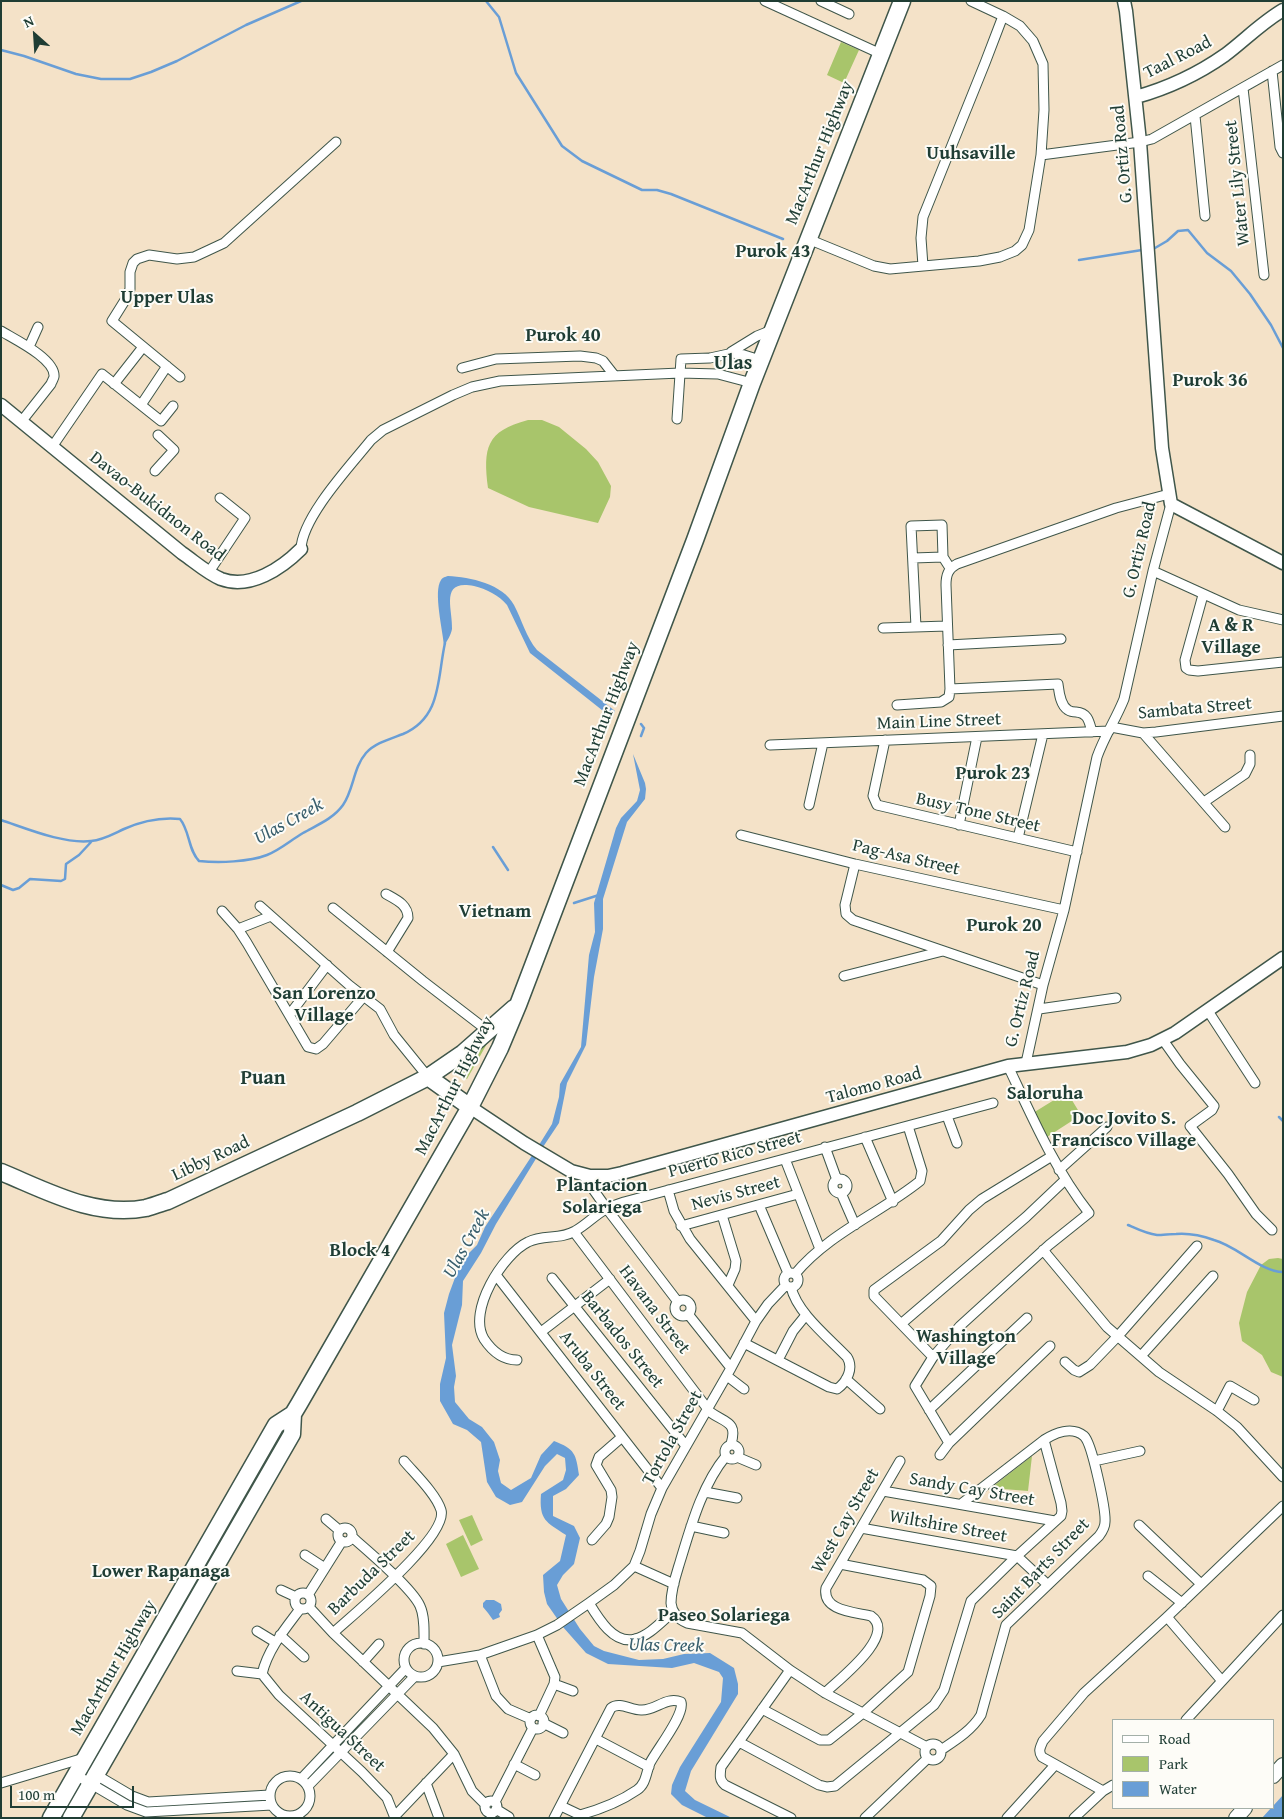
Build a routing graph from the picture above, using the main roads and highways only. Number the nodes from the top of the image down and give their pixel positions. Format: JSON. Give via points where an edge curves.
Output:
{"nodes":[{"id":1,"x":902,"y":1,"type":"edge"},
{"id":2,"x":518,"y":1005,"type":"junction"},
{"id":3,"x":428,"y":1076,"type":"junction"},
{"id":4,"x":470,"y":1107,"type":"junction"},
{"id":5,"x":1,"y":1172,"type":"edge"},
{"id":6,"x":294,"y":1414,"type":"junction"},
{"id":7,"x":1283,"y":1765,"type":"edge"},
{"id":8,"x":1274,"y":1775,"type":"edge"},
{"id":9,"x":51,"y":1818,"type":"edge"},
{"id":10,"x":71,"y":1818,"type":"edge"}],
"edges":[{"from":1,"to":2,"type":"highway","name":"MacArthur Highway","via":[[760,360]]},
{"from":2,"to":3,"type":"highway","name":"Libby Road","via":[[462,1053]]},
{"from":2,"to":4,"type":"highway","name":"MacArthur Highway"},
{"from":3,"to":4,"type":"highway"},
{"from":3,"to":5,"type":"highway","name":"Libby Road","via":[[168,1201],[146,1208],[120,1210],[77,1203]]},
{"from":4,"to":6,"type":"highway","name":"MacArthur Highway"},
{"from":6,"to":9,"type":"highway","name":"MacArthur Highway","via":[[276,1425]]},
{"from":6,"to":10,"type":"highway","name":"MacArthur Highway","via":[[292,1434]]},
{"from":7,"to":8,"type":"main road"}]}
